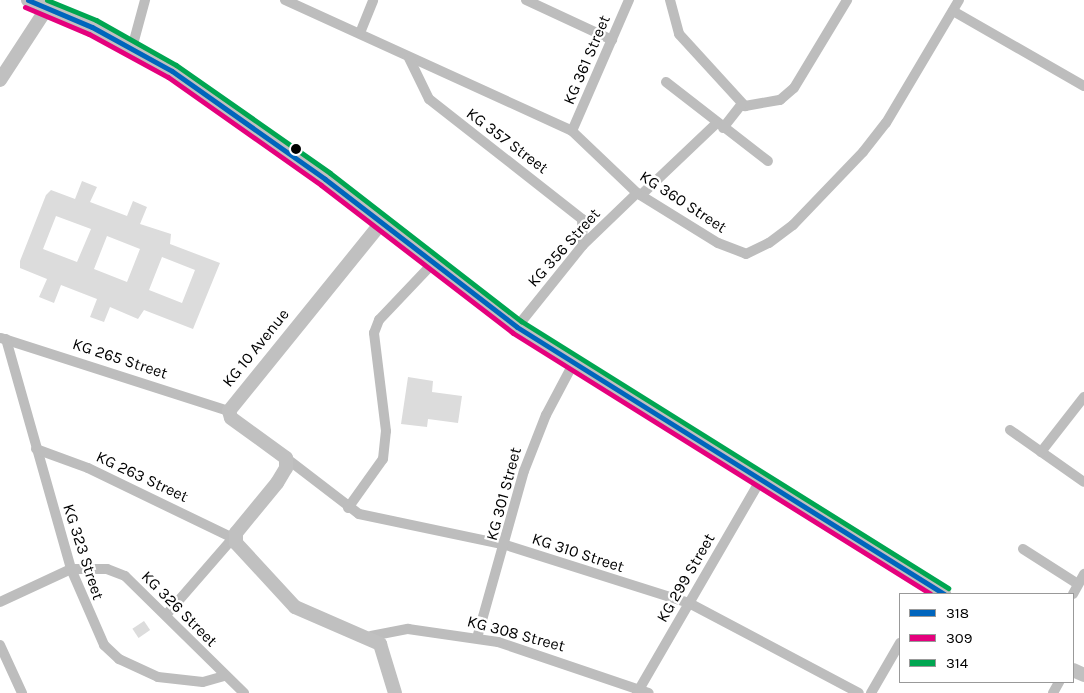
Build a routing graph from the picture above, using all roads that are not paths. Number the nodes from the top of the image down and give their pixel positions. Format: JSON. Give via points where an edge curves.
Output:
{"nodes":[{"id":1,"x":28,"y":0,"type":"edge"},
{"id":2,"x":145,"y":0,"type":"edge"},
{"id":3,"x":285,"y":0,"type":"edge"},
{"id":4,"x":373,"y":0,"type":"edge"},
{"id":5,"x":526,"y":0,"type":"edge"},
{"id":6,"x":628,"y":0,"type":"edge"},
{"id":7,"x":670,"y":0,"type":"edge"},
{"id":8,"x":847,"y":0,"type":"edge"},
{"id":9,"x":959,"y":0,"type":"edge"},
{"id":10,"x":47,"y":8,"type":"junction"},
{"id":11,"x":953,"y":11,"type":"junction"},
{"id":12,"x":360,"y":33,"type":"junction"},
{"id":13,"x":612,"y":40,"type":"junction"},
{"id":14,"x":132,"y":48,"type":"junction"},
{"id":15,"x":409,"y":58,"type":"junction"},
{"id":16,"x":0,"y":80,"type":"edge"},
{"id":17,"x":666,"y":82,"type":"dead end"},
{"id":18,"x":1084,"y":86,"type":"edge"},
{"id":19,"x":742,"y":104,"type":"junction"},
{"id":20,"x":720,"y":126,"type":"junction"},
{"id":21,"x":572,"y":131,"type":"junction"},
{"id":22,"x":768,"y":161,"type":"dead end"},
{"id":23,"x":639,"y":194,"type":"junction"},
{"id":24,"x":382,"y":222,"type":"junction"},
{"id":25,"x":583,"y":244,"type":"junction"},
{"id":26,"x":434,"y":262,"type":"junction"},
{"id":27,"x":517,"y":327,"type":"junction"},
{"id":28,"x":3,"y":338,"type":"edge"},
{"id":29,"x":573,"y":364,"type":"junction"},
{"id":30,"x":1084,"y":397,"type":"edge"},
{"id":31,"x":230,"y":411,"type":"junction"},
{"id":32,"x":1010,"y":430,"type":"dead end"},
{"id":33,"x":36,"y":449,"type":"junction"},
{"id":34,"x":1041,"y":452,"type":"junction"},
{"id":35,"x":286,"y":458,"type":"junction"},
{"id":36,"x":762,"y":479,"type":"junction"},
{"id":37,"x":1084,"y":482,"type":"edge"},
{"id":38,"x":348,"y":508,"type":"junction"},
{"id":39,"x":233,"y":538,"type":"junction"},
{"id":40,"x":506,"y":545,"type":"junction"},
{"id":41,"x":1023,"y":549,"type":"dead end"},
{"id":42,"x":72,"y":569,"type":"junction"},
{"id":43,"x":1084,"y":574,"type":"edge"},
{"id":44,"x":1078,"y":584,"type":"junction"},
{"id":45,"x":935,"y":592,"type":"edge"},
{"id":46,"x":1074,"y":593,"type":"edge"},
{"id":47,"x":0,"y":602,"type":"edge"},
{"id":48,"x":689,"y":603,"type":"junction"},
{"id":49,"x":166,"y":616,"type":"junction"},
{"id":50,"x":371,"y":636,"type":"junction"},
{"id":51,"x":476,"y":638,"type":"junction"},
{"id":52,"x":0,"y":645,"type":"edge"},
{"id":53,"x":899,"y":645,"type":"edge"},
{"id":54,"x":224,"y":676,"type":"junction"},
{"id":55,"x":642,"y":692,"type":"edge"},
{"id":56,"x":22,"y":693,"type":"edge"},
{"id":57,"x":244,"y":693,"type":"edge"},
{"id":58,"x":395,"y":693,"type":"edge"},
{"id":59,"x":859,"y":693,"type":"edge"},
{"id":60,"x":871,"y":693,"type":"edge"}],
"edges":[{"from":1,"to":10,"type":"main road"},
{"from":2,"to":14,"type":"street"},
{"from":3,"to":12,"type":"street","name":"KG 360 Street"},
{"from":4,"to":12,"type":"street"},
{"from":5,"to":13,"type":"street"},
{"from":6,"to":13,"type":"street","name":"KG 361 Street"},
{"from":7,"to":19,"type":"street","via":[[679,34]]},
{"from":8,"to":19,"type":"street","via":[[794,88],[780,100],[754,106]]},
{"from":9,"to":11,"type":"street","name":"KG 360 Street"},
{"from":10,"to":14,"type":"main road"},
{"from":10,"to":16,"type":"main road"},
{"from":11,"to":18,"type":"street"},
{"from":11,"to":23,"type":"street","name":"KG 360 Street","via":[[886,123],[863,152],[793,225],[759,250],[737,253]]},
{"from":12,"to":15,"type":"street","name":"KG 360 Street"},
{"from":13,"to":21,"type":"street","name":"KG 361 Street"},
{"from":14,"to":24,"type":"main road","via":[[172,71]]},
{"from":15,"to":21,"type":"street","name":"KG 360 Street","via":[[489,90]]},
{"from":15,"to":25,"type":"street","name":"KG 357 Street","via":[[430,99],[582,219]]},
{"from":17,"to":20,"type":"street"},
{"from":19,"to":20,"type":"street","name":"KG 356 Street"},
{"from":20,"to":22,"type":"street"},
{"from":20,"to":23,"type":"street","name":"KG 356 Street"},
{"from":21,"to":23,"type":"street","name":"KG 360 Street"},
{"from":23,"to":25,"type":"street","name":"KG 356 Street"},
{"from":24,"to":26,"type":"main road"},
{"from":24,"to":31,"type":"main road","name":"KG 10 Avenue"},
{"from":25,"to":27,"type":"street","name":"KG 356 Street"},
{"from":26,"to":27,"type":"main road"},
{"from":26,"to":38,"type":"street","via":[[379,320],[374,333],[386,431],[384,459]]},
{"from":27,"to":29,"type":"main road"},
{"from":28,"to":31,"type":"street","name":"KG 265 Street"},
{"from":28,"to":33,"type":"street","name":"KG 323 Street"},
{"from":29,"to":36,"type":"main road"},
{"from":29,"to":40,"type":"street","name":"KG 301 Street","via":[[533,444]]},
{"from":30,"to":34,"type":"street"},
{"from":31,"to":35,"type":"main road","name":"KG 10 Avenue","via":[[231,418]]},
{"from":32,"to":34,"type":"street"},
{"from":33,"to":39,"type":"street","name":"KG 263 Street","via":[[88,468]]},
{"from":33,"to":42,"type":"street","name":"KG 323 Street"},
{"from":34,"to":37,"type":"street"},
{"from":35,"to":38,"type":"street","name":"KG 310 Street"},
{"from":35,"to":39,"type":"main road","via":[[286,468],[277,483]]},
{"from":36,"to":45,"type":"main road"},
{"from":36,"to":48,"type":"street","name":"KG 299 Street"},
{"from":38,"to":40,"type":"street","name":"KG 310 Street","via":[[377,520]]},
{"from":39,"to":49,"type":"street"},
{"from":39,"to":50,"type":"main road","via":[[295,607],[323,622]]},
{"from":40,"to":48,"type":"street","name":"KG 310 Street"},
{"from":40,"to":51,"type":"street","name":"KG 301 Street"},
{"from":41,"to":44,"type":"street"},
{"from":42,"to":47,"type":"street","name":"KG 326 Street"},
{"from":42,"to":49,"type":"street","name":"KG 326 Street","via":[[90,566],[124,576]]},
{"from":42,"to":54,"type":"street","name":"KG 323 Street","via":[[104,645],[119,659],[140,671],[178,681],[203,682]]},
{"from":43,"to":44,"type":"street"},
{"from":44,"to":46,"type":"street"},
{"from":48,"to":55,"type":"street","name":"KG 299 Street"},
{"from":48,"to":59,"type":"street","name":"KG 310 Street"},
{"from":49,"to":54,"type":"street","name":"KG 326 Street"},
{"from":50,"to":51,"type":"street","name":"KG 308 Street","via":[[408,629]]},
{"from":50,"to":58,"type":"main road","via":[[386,654]]},
{"from":51,"to":55,"type":"street","name":"KG 308 Street","via":[[559,661]]},
{"from":52,"to":56,"type":"street"},
{"from":53,"to":60,"type":"street"},
{"from":54,"to":57,"type":"street","name":"KG 326 Street"}]}
